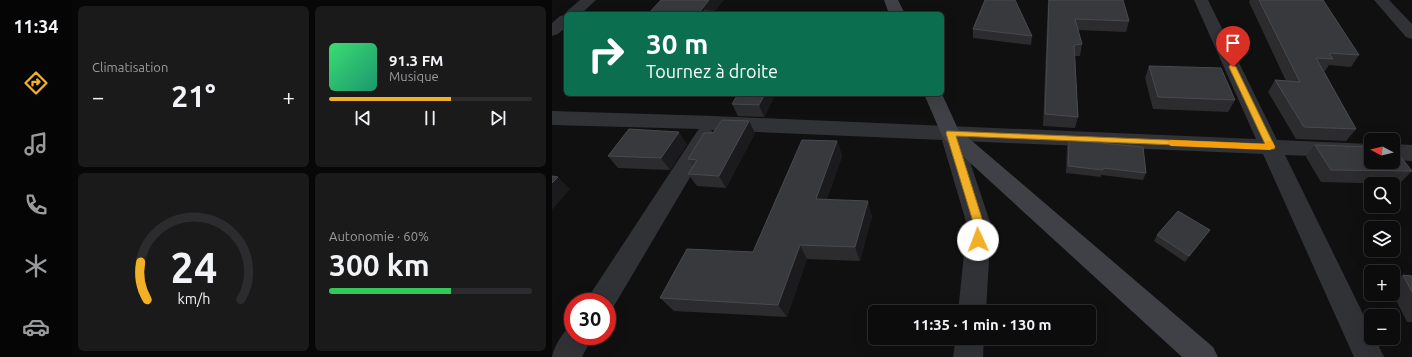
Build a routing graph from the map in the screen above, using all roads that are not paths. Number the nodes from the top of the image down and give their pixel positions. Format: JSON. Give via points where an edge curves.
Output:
{"nodes":[{"id":1,"x":589,"y":0,"type":"edge"},
{"id":2,"x":890,"y":0,"type":"edge"},
{"id":3,"x":1201,"y":0,"type":"edge"},
{"id":4,"x":1381,"y":0,"type":"edge"},
{"id":5,"x":574,"y":12,"type":"edge"},
{"id":6,"x":896,"y":12,"type":"edge"},
{"id":7,"x":564,"y":21,"type":"edge"},
{"id":8,"x":552,"y":31,"type":"edge"},
{"id":9,"x":1412,"y":34,"type":"edge"},
{"id":10,"x":934,"y":96,"type":"edge"},
{"id":11,"x":552,"y":118,"type":"edge"},
{"id":12,"x":713,"y":123,"type":"junction"},
{"id":13,"x":950,"y":133,"type":"junction"},
{"id":14,"x":1270,"y":147,"type":"junction"},
{"id":15,"x":1364,"y":151,"type":"edge"},
{"id":16,"x":1400,"y":152,"type":"edge"},
{"id":17,"x":1412,"y":153,"type":"edge"},
{"id":18,"x":606,"y":293,"type":"edge"},
{"id":19,"x":973,"y":305,"type":"edge"},
{"id":20,"x":573,"y":345,"type":"edge"},
{"id":21,"x":969,"y":345,"type":"edge"},
{"id":22,"x":566,"y":357,"type":"edge"},
{"id":23,"x":968,"y":357,"type":"edge"},
{"id":24,"x":1203,"y":357,"type":"edge"},
{"id":25,"x":1369,"y":357,"type":"edge"}],
"edges":[{"from":1,"to":5,"type":"street"},
{"from":2,"to":6,"type":"street"},
{"from":3,"to":14,"type":"street"},
{"from":4,"to":9,"type":"street"},
{"from":7,"to":8,"type":"street"},
{"from":10,"to":13,"type":"street"},
{"from":11,"to":12,"type":"street"},
{"from":12,"to":13,"type":"street"},
{"from":12,"to":18,"type":"street"},
{"from":13,"to":14,"type":"street"},
{"from":13,"to":19,"type":"street","via":[[979,225]]},
{"from":13,"to":24,"type":"street"},
{"from":14,"to":15,"type":"street"},
{"from":14,"to":25,"type":"street"},
{"from":16,"to":17,"type":"street"},
{"from":20,"to":22,"type":"street"},
{"from":21,"to":23,"type":"street"}]}
